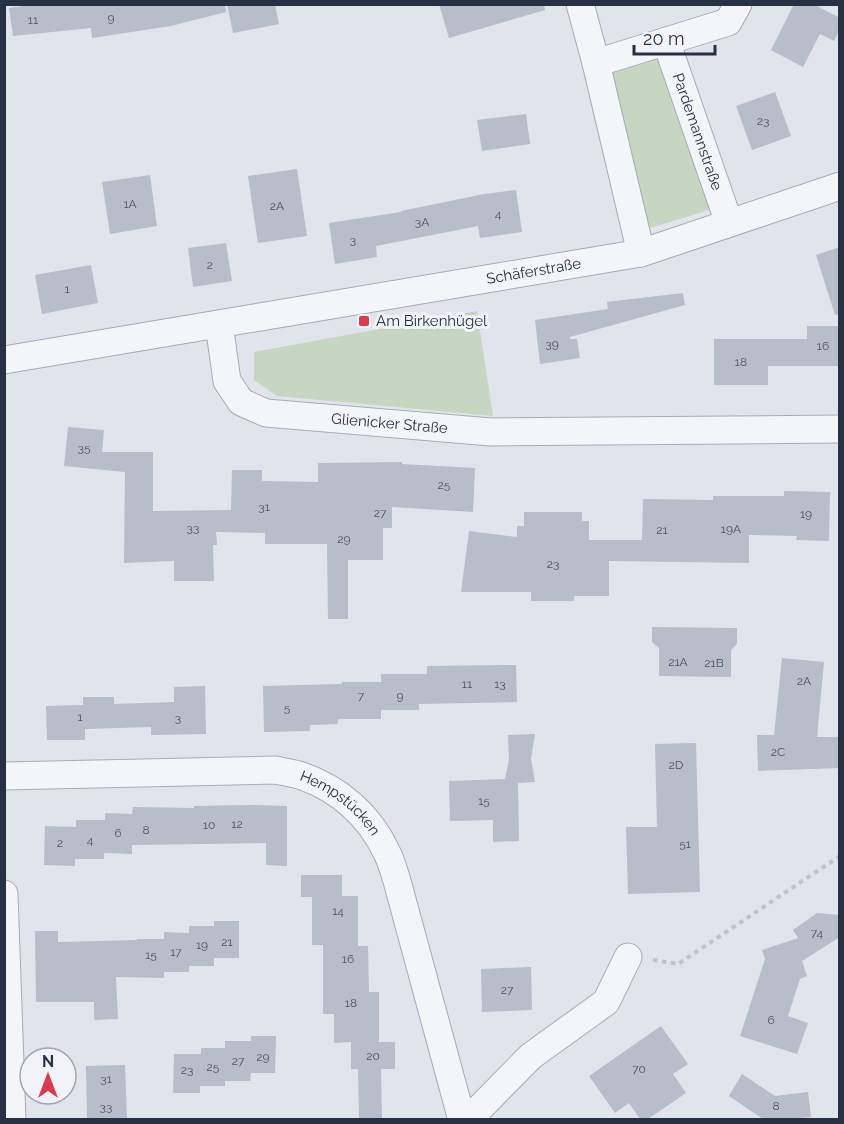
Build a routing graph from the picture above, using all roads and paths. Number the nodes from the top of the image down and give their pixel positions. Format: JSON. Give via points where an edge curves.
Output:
{"nodes":[{"id":1,"x":580,"y":4,"type":"edge"},
{"id":2,"x":738,"y":4,"type":"edge"},
{"id":3,"x":666,"y":41,"type":"junction"},
{"id":4,"x":596,"y":63,"type":"junction"},
{"id":5,"x":840,"y":186,"type":"edge"},
{"id":6,"x":729,"y":223,"type":"junction"},
{"id":7,"x":641,"y":253,"type":"junction"},
{"id":8,"x":219,"y":324,"type":"junction"},
{"id":9,"x":4,"y":360,"type":"edge"},
{"id":10,"x":840,"y":429,"type":"edge"},
{"id":11,"x":4,"y":776,"type":"edge"},
{"id":12,"x":840,"y":856,"type":"edge"},
{"id":13,"x":4,"y":894,"type":"edge"},
{"id":14,"x":628,"y":957,"type":"joint"},
{"id":15,"x":12,"y":1119,"type":"edge"},
{"id":16,"x":462,"y":1119,"type":"edge"},
{"id":17,"x":468,"y":1119,"type":"edge"}],
"edges":[{"from":1,"to":4,"type":"street"},
{"from":2,"to":3,"type":"street","via":[[728,22]]},
{"from":3,"to":4,"type":"street"},
{"from":3,"to":6,"type":"street","name":"Pardemannstraße"},
{"from":4,"to":7,"type":"street"},
{"from":5,"to":6,"type":"street","name":"Schäferstraße"},
{"from":6,"to":7,"type":"street","name":"Schäferstraße"},
{"from":7,"to":8,"type":"street","name":"Schäferstraße"},
{"from":8,"to":9,"type":"street"},
{"from":8,"to":10,"type":"street","name":"Glienicker Straße","via":[[227,381],[241,402],[266,413],[490,432]]},
{"from":11,"to":16,"type":"street","name":"Hempstücken","via":[[274,770],[300,775],[339,794],[374,829],[387,853]]},
{"from":12,"to":14,"type":"path","via":[[678,964]]},
{"from":13,"to":15,"type":"street"},
{"from":14,"to":17,"type":"street","via":[[606,1002],[531,1056]]}]}
